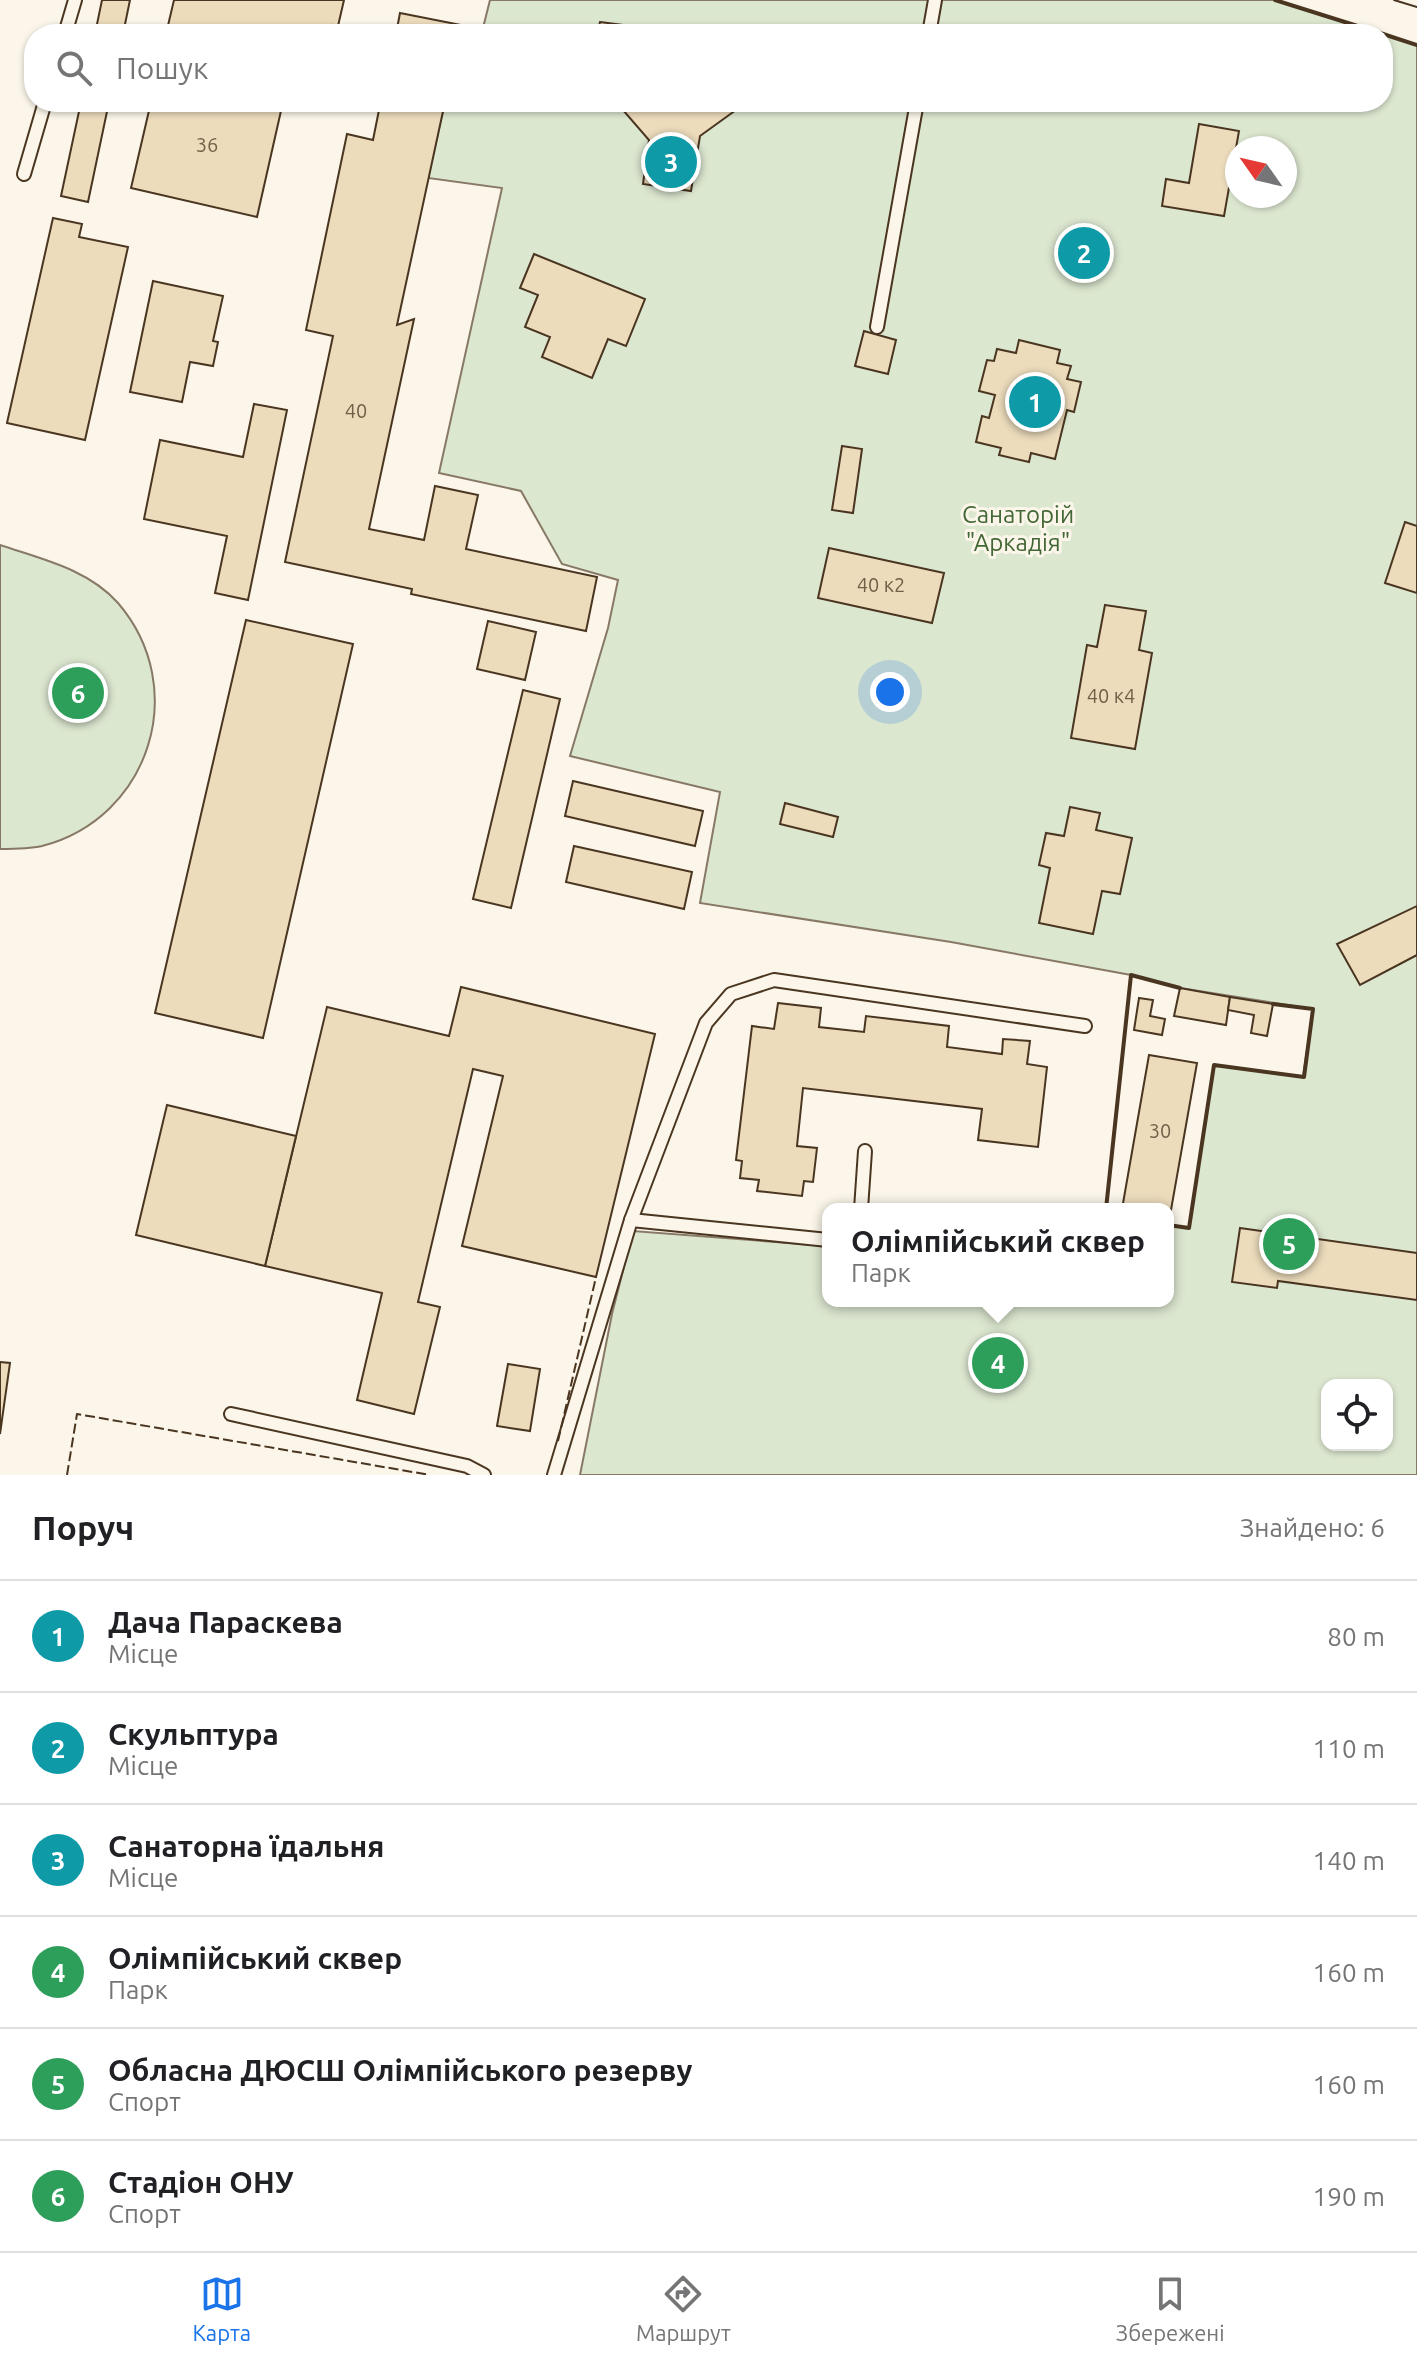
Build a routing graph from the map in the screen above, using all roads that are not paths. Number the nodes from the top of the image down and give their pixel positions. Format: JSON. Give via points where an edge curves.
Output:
{"nodes":[{"id":1,"x":75,"y":0,"type":"edge"},
{"id":2,"x":935,"y":0,"type":"edge"},
{"id":3,"x":68,"y":24,"type":"edge"},
{"id":4,"x":931,"y":24,"type":"edge"},
{"id":5,"x":42,"y":112,"type":"edge"},
{"id":6,"x":915,"y":112,"type":"edge"},
{"id":7,"x":24,"y":174,"type":"dead end"},
{"id":8,"x":877,"y":327,"type":"dead end"},
{"id":9,"x":1085,"y":1026,"type":"dead end"},
{"id":10,"x":865,"y":1151,"type":"dead end"},
{"id":11,"x":861,"y":1203,"type":"edge"},
{"id":12,"x":631,"y":1220,"type":"junction"},
{"id":13,"x":822,"y":1239,"type":"edge"},
{"id":14,"x":231,"y":1414,"type":"dead end"},
{"id":15,"x":484,"y":1475,"type":"edge"},
{"id":16,"x":554,"y":1475,"type":"edge"}],
"edges":[{"from":1,"to":3,"type":"lane"},
{"from":2,"to":4,"type":"lane"},
{"from":5,"to":7,"type":"lane"},
{"from":6,"to":8,"type":"lane"},
{"from":9,"to":12,"type":"lane","via":[[774,980],[731,994],[706,1023]]},
{"from":10,"to":11,"type":"lane"},
{"from":12,"to":13,"type":"lane"},
{"from":12,"to":16,"type":"lane"},
{"from":14,"to":15,"type":"lane","via":[[467,1466]]}]}
